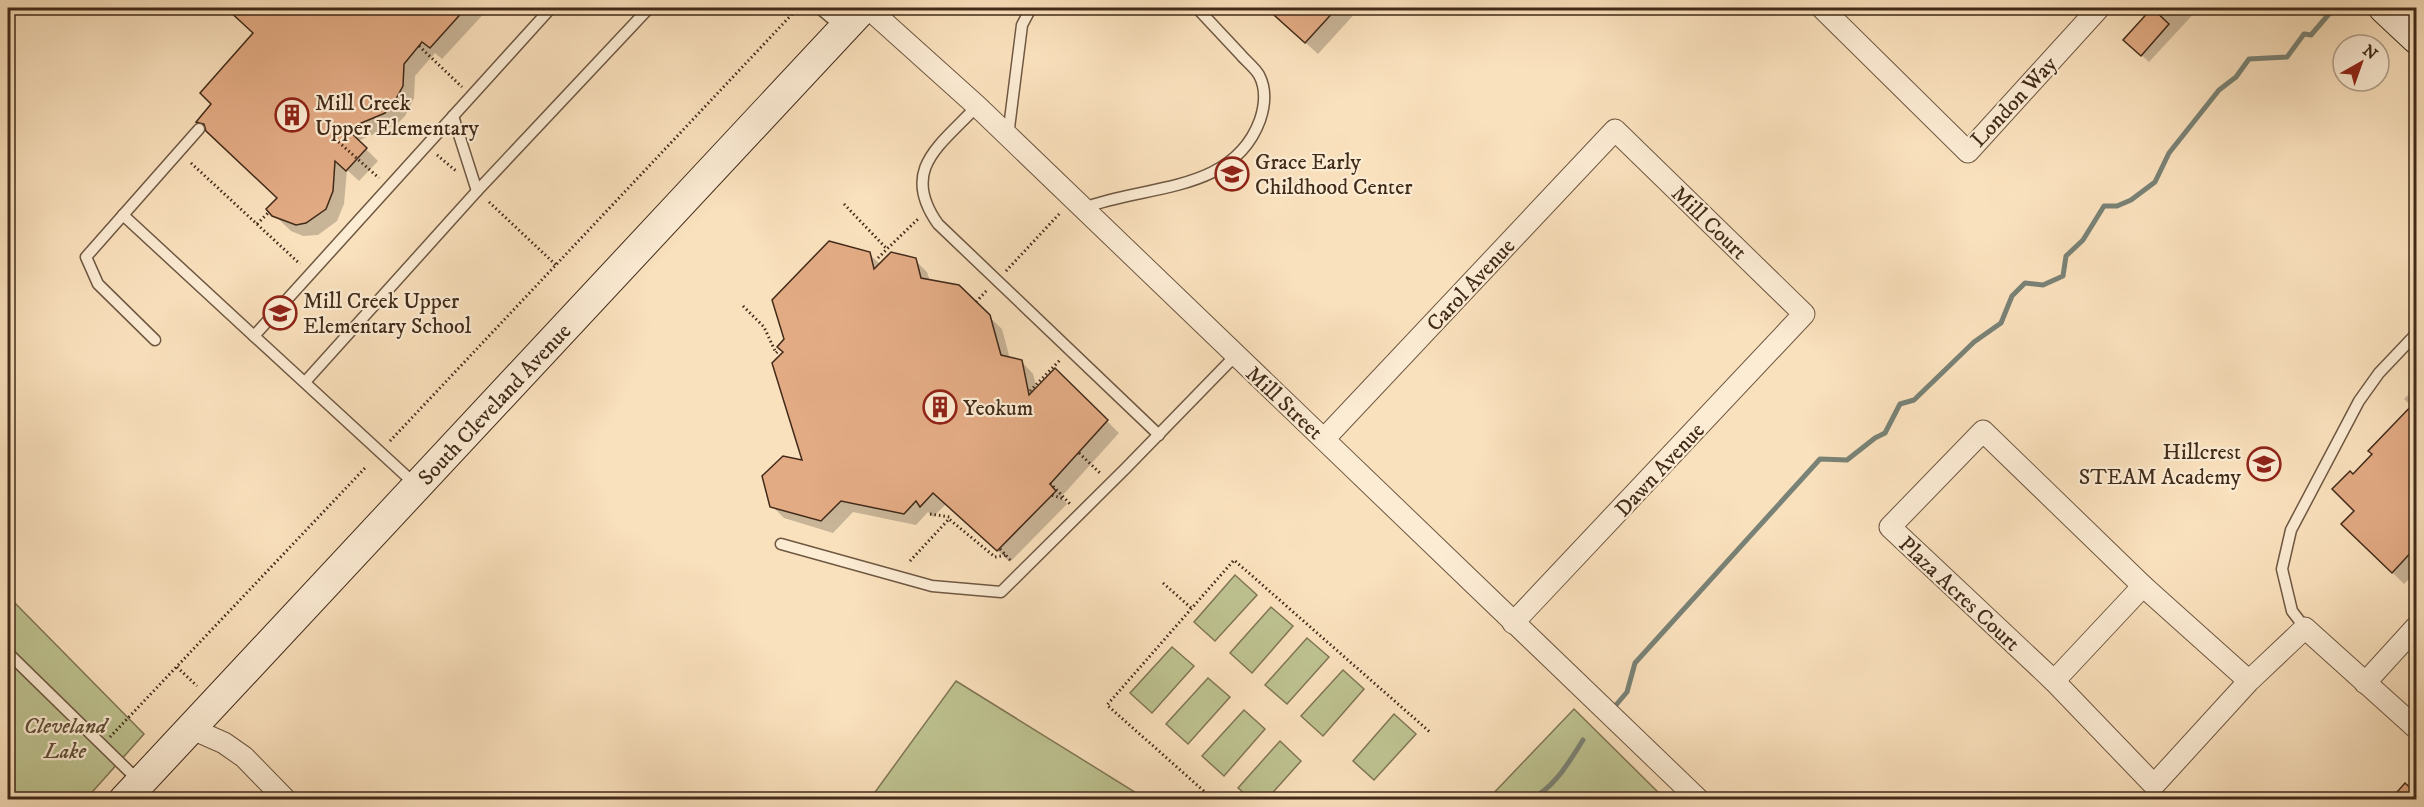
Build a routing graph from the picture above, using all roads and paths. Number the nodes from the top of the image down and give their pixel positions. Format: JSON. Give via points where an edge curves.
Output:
{"nodes":[{"id":1,"x":551,"y":8,"type":"edge"},
{"id":2,"x":649,"y":8,"type":"edge"},
{"id":3,"x":819,"y":8,"type":"edge"},
{"id":4,"x":868,"y":8,"type":"edge"},
{"id":5,"x":1031,"y":8,"type":"edge"},
{"id":6,"x":1197,"y":8,"type":"edge"},
{"id":7,"x":1822,"y":8,"type":"edge"},
{"id":8,"x":2099,"y":8,"type":"edge"},
{"id":9,"x":2384,"y":8,"type":"edge"},
{"id":10,"x":796,"y":10,"type":"dead end"},
{"id":11,"x":853,"y":18,"type":"edge"},
{"id":12,"x":2416,"y":38,"type":"edge"},
{"id":13,"x":419,"y":46,"type":"dead end"},
{"id":14,"x":463,"y":88,"type":"dead end"},
{"id":15,"x":977,"y":106,"type":"junction"},
{"id":16,"x":453,"y":116,"type":"junction"},
{"id":17,"x":199,"y":129,"type":"dead end"},
{"id":18,"x":1615,"y":130,"type":"joint"},
{"id":19,"x":1008,"y":136,"type":"junction"},
{"id":20,"x":335,"y":139,"type":"dead end"},
{"id":21,"x":191,"y":163,"type":"dead end"},
{"id":22,"x":380,"y":178,"type":"dead end"},
{"id":23,"x":477,"y":191,"type":"junction"},
{"id":24,"x":489,"y":202,"type":"dead end"},
{"id":25,"x":844,"y":204,"type":"dead end"},
{"id":26,"x":1084,"y":208,"type":"junction"},
{"id":27,"x":1063,"y":211,"type":"dead end"},
{"id":28,"x":268,"y":212,"type":"dead end"},
{"id":29,"x":123,"y":215,"type":"junction"},
{"id":30,"x":918,"y":219,"type":"dead end"},
{"id":31,"x":257,"y":224,"type":"junction"},
{"id":32,"x":887,"y":249,"type":"junction"},
{"id":33,"x":878,"y":258,"type":"dead end"},
{"id":34,"x":300,"y":264,"type":"dead end"},
{"id":35,"x":556,"y":265,"type":"junction"},
{"id":36,"x":1004,"y":273,"type":"dead end"},
{"id":37,"x":989,"y":288,"type":"dead end"},
{"id":38,"x":976,"y":302,"type":"dead end"},
{"id":39,"x":743,"y":306,"type":"dead end"},
{"id":40,"x":1804,"y":314,"type":"joint"},
{"id":41,"x":2416,"y":334,"type":"edge"},
{"id":42,"x":254,"y":336,"type":"junction"},
{"id":43,"x":155,"y":340,"type":"dead end"},
{"id":44,"x":780,"y":349,"type":"dead end"},
{"id":45,"x":1236,"y":355,"type":"junction"},
{"id":46,"x":1061,"y":358,"type":"dead end"},
{"id":47,"x":305,"y":382,"type":"junction"},
{"id":48,"x":1030,"y":391,"type":"dead end"},
{"id":49,"x":1159,"y":435,"type":"junction"},
{"id":50,"x":1325,"y":438,"type":"junction"},
{"id":51,"x":386,"y":445,"type":"dead end"},
{"id":52,"x":1079,"y":453,"type":"dead end"},
{"id":53,"x":365,"y":468,"type":"dead end"},
{"id":54,"x":1104,"y":477,"type":"dead end"},
{"id":55,"x":1050,"y":483,"type":"dead end"},
{"id":56,"x":416,"y":486,"type":"junction"},
{"id":57,"x":1052,"y":495,"type":"dead end"},
{"id":58,"x":1066,"y":499,"type":"junction"},
{"id":59,"x":1075,"y":509,"type":"dead end"},
{"id":60,"x":954,"y":512,"type":"dead end"},
{"id":61,"x":930,"y":514,"type":"dead end"},
{"id":62,"x":950,"y":518,"type":"junction"},
{"id":63,"x":781,"y":544,"type":"dead end"},
{"id":64,"x":1000,"y":549,"type":"dead end"},
{"id":65,"x":1006,"y":555,"type":"junction"},
{"id":66,"x":910,"y":561,"type":"dead end"},
{"id":67,"x":1017,"y":568,"type":"dead end"},
{"id":68,"x":1163,"y":583,"type":"dead end"},
{"id":69,"x":2143,"y":586,"type":"junction"},
{"id":70,"x":1191,"y":609,"type":"junction"},
{"id":71,"x":1513,"y":623,"type":"junction"},
{"id":72,"x":2416,"y":627,"type":"edge"},
{"id":73,"x":2305,"y":628,"type":"junction"},
{"id":74,"x":8,"y":653,"type":"edge"},
{"id":75,"x":177,"y":667,"type":"junction"},
{"id":76,"x":2054,"y":681,"type":"junction"},
{"id":77,"x":2249,"y":681,"type":"junction"},
{"id":78,"x":2365,"y":683,"type":"junction"},
{"id":79,"x":198,"y":687,"type":"dead end"},
{"id":80,"x":190,"y":728,"type":"junction"},
{"id":81,"x":2416,"y":728,"type":"edge"},
{"id":82,"x":1431,"y":734,"type":"dead end"},
{"id":83,"x":103,"y":745,"type":"junction"},
{"id":84,"x":132,"y":791,"type":"edge"},
{"id":85,"x":286,"y":800,"type":"edge"},
{"id":86,"x":1214,"y":800,"type":"edge"},
{"id":87,"x":1699,"y":800,"type":"edge"}],
"edges":[{"from":1,"to":16,"type":"lane"},
{"from":2,"to":23,"type":"lane"},
{"from":3,"to":11,"type":"lane"},
{"from":4,"to":15,"type":"street","name":"Mill Street"},
{"from":5,"to":19,"type":"lane","via":[[1022,26]]},
{"from":6,"to":26,"type":"lane","via":[[1259,74],[1265,94],[1263,112],[1246,147],[1211,174],[1106,199]]},
{"from":7,"to":8,"type":"street","name":"London Way","via":[[1968,152]]},
{"from":9,"to":12,"type":"street"},
{"from":10,"to":35,"type":"path"},
{"from":11,"to":56,"type":"street","name":"South Cleveland Avenue"},
{"from":13,"to":14,"type":"path"},
{"from":15,"to":19,"type":"street","name":"Mill Street"},
{"from":15,"to":49,"type":"lane","via":[[928,159],[921,179],[926,207],[938,224]]},
{"from":16,"to":23,"type":"lane"},
{"from":16,"to":42,"type":"lane"},
{"from":17,"to":29,"type":"lane"},
{"from":18,"to":40,"type":"street","name":"Mill Court"},
{"from":18,"to":50,"type":"street","name":"Carol Avenue"},
{"from":19,"to":26,"type":"street","name":"Mill Street"},
{"from":20,"to":22,"type":"path"},
{"from":21,"to":31,"type":"path"},
{"from":23,"to":47,"type":"lane"},
{"from":24,"to":35,"type":"path"},
{"from":25,"to":32,"type":"path"},
{"from":26,"to":45,"type":"street","name":"Mill Street"},
{"from":27,"to":36,"type":"path"},
{"from":28,"to":31,"type":"path"},
{"from":29,"to":42,"type":"lane"},
{"from":29,"to":43,"type":"lane","via":[[86,257],[98,284]]},
{"from":30,"to":32,"type":"path"},
{"from":31,"to":34,"type":"path"},
{"from":32,"to":33,"type":"path"},
{"from":35,"to":51,"type":"path"},
{"from":37,"to":38,"type":"path"},
{"from":39,"to":44,"type":"path","via":[[764,327],[776,353]]},
{"from":40,"to":71,"type":"street","name":"Dawn Avenue"},
{"from":41,"to":73,"type":"lane","via":[[2359,401],[2291,530],[2282,569],[2292,611]]},
{"from":42,"to":47,"type":"lane"},
{"from":45,"to":49,"type":"lane"},
{"from":45,"to":50,"type":"street","name":"Mill Street"},
{"from":46,"to":48,"type":"path"},
{"from":47,"to":56,"type":"lane"},
{"from":49,"to":63,"type":"lane","via":[[1001,592],[932,586]]},
{"from":50,"to":71,"type":"street","name":"Mill Street"},
{"from":52,"to":54,"type":"path"},
{"from":53,"to":75,"type":"path"},
{"from":55,"to":58,"type":"path"},
{"from":56,"to":80,"type":"street","name":"South Cleveland Avenue"},
{"from":57,"to":58,"type":"path"},
{"from":58,"to":59,"type":"path"},
{"from":60,"to":62,"type":"path"},
{"from":61,"to":62,"type":"path"},
{"from":62,"to":65,"type":"path","via":[[995,557]]},
{"from":62,"to":66,"type":"path"},
{"from":64,"to":65,"type":"path"},
{"from":65,"to":67,"type":"path"},
{"from":68,"to":70,"type":"path"},
{"from":69,"to":76,"type":"street"},
{"from":69,"to":76,"type":"street","name":"Plaza Acres Court","via":[[1983,431],[1890,527]]},
{"from":69,"to":77,"type":"street","name":"Plaza Acres Court"},
{"from":70,"to":82,"type":"path","via":[[1234,560]]},
{"from":70,"to":86,"type":"path","via":[[1107,705]]},
{"from":71,"to":87,"type":"street","name":"Mill Street"},
{"from":72,"to":78,"type":"street"},
{"from":73,"to":77,"type":"street","name":"Plaza Acres Court"},
{"from":73,"to":78,"type":"street"},
{"from":74,"to":83,"type":"lane"},
{"from":75,"to":79,"type":"path"},
{"from":75,"to":83,"type":"path"},
{"from":76,"to":77,"type":"street","name":"Plaza Acres Court","via":[[2154,785]]},
{"from":78,"to":81,"type":"street"},
{"from":80,"to":84,"type":"street","name":"South Cleveland Avenue"},
{"from":80,"to":85,"type":"street","via":[[244,757]]},
{"from":83,"to":84,"type":"lane"}]}
